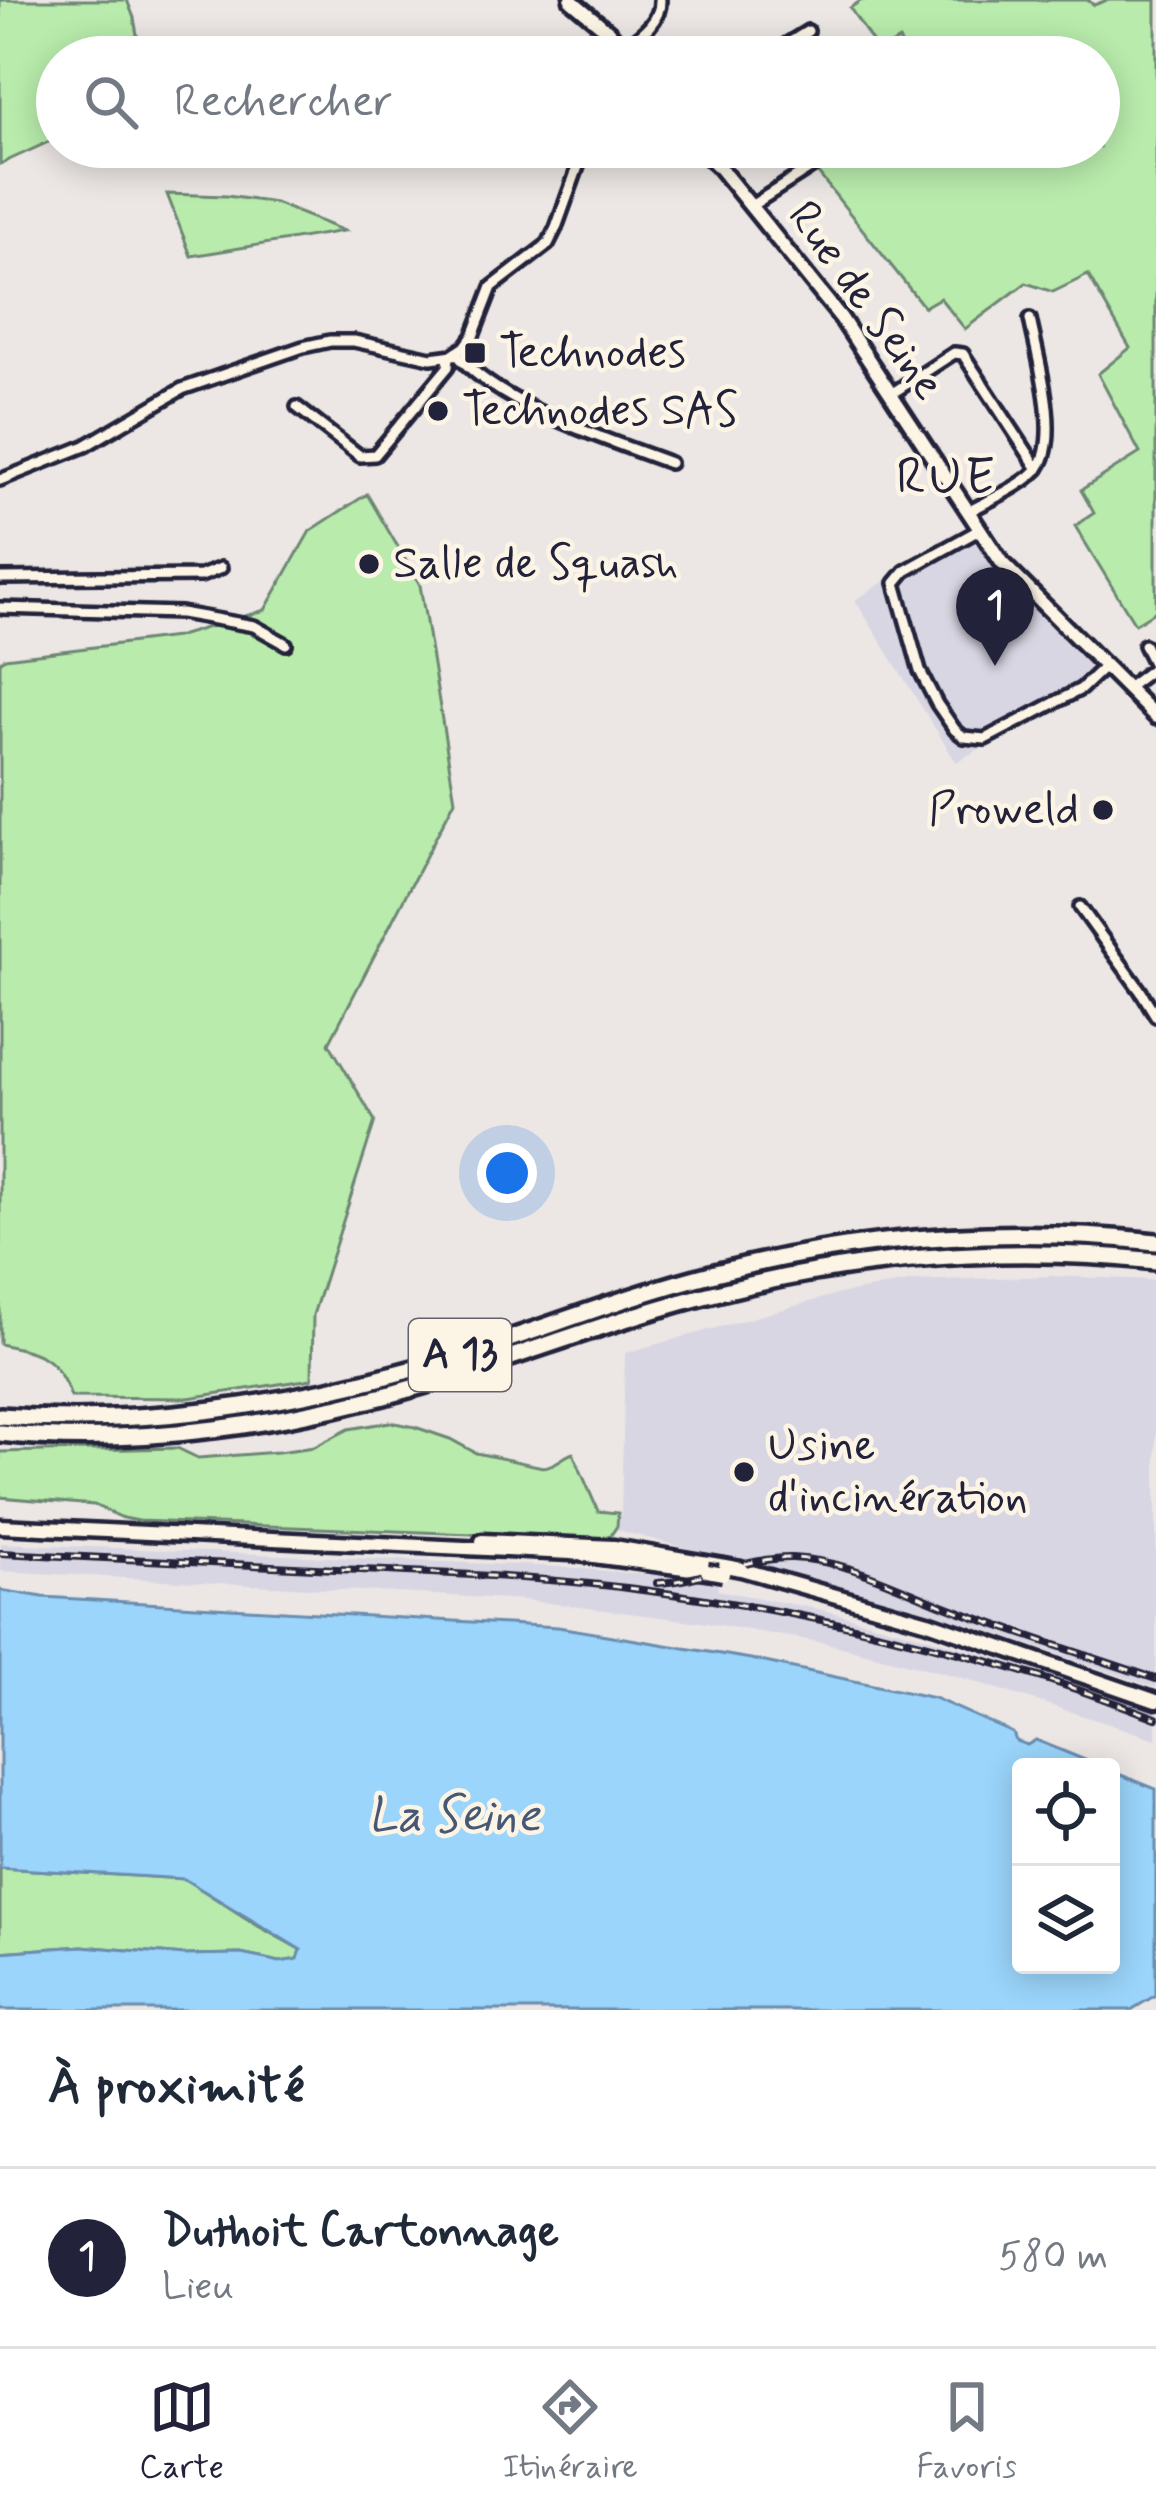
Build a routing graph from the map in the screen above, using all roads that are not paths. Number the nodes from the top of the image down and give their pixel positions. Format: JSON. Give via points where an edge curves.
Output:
{"nodes":[{"id":1,"x":660,"y":0,"type":"edge"},
{"id":2,"x":574,"y":3,"type":"edge"},
{"id":3,"x":808,"y":31,"type":"dead end"},
{"id":4,"x":607,"y":36,"type":"edge"},
{"id":5,"x":640,"y":36,"type":"edge"},
{"id":6,"x":800,"y":36,"type":"edge"},
{"id":7,"x":577,"y":168,"type":"edge"},
{"id":8,"x":720,"y":168,"type":"edge"},
{"id":9,"x":810,"y":168,"type":"edge"},
{"id":10,"x":752,"y":206,"type":"junction"},
{"id":11,"x":1030,"y":320,"type":"dead end"},
{"id":12,"x":453,"y":355,"type":"junction"},
{"id":13,"x":891,"y":394,"type":"junction"},
{"id":14,"x":297,"y":407,"type":"dead end"},
{"id":15,"x":670,"y":463,"type":"dead end"},
{"id":16,"x":1038,"y":469,"type":"junction"},
{"id":17,"x":0,"y":481,"type":"edge"},
{"id":18,"x":968,"y":512,"type":"junction"},
{"id":19,"x":979,"y":530,"type":"junction"},
{"id":20,"x":221,"y":568,"type":"dead end"},
{"id":21,"x":0,"y":578,"type":"edge"},
{"id":22,"x":0,"y":608,"type":"edge"},
{"id":23,"x":286,"y":644,"type":"dead end"},
{"id":24,"x":1144,"y":644,"type":"dead end"},
{"id":25,"x":1104,"y":668,"type":"junction"},
{"id":26,"x":1126,"y":688,"type":"junction"},
{"id":27,"x":1156,"y":717,"type":"edge"},
{"id":28,"x":1080,"y":907,"type":"dead end"},
{"id":29,"x":1156,"y":986,"type":"edge"},
{"id":30,"x":1140,"y":990,"type":"junction"},
{"id":31,"x":1156,"y":1016,"type":"edge"},
{"id":32,"x":1156,"y":1242,"type":"edge"},
{"id":33,"x":1156,"y":1261,"type":"edge"},
{"id":34,"x":0,"y":1416,"type":"edge"},
{"id":35,"x":0,"y":1438,"type":"edge"},
{"id":36,"x":0,"y":1526,"type":"edge"},
{"id":37,"x":376,"y":1542,"type":"junction"},
{"id":38,"x":724,"y":1570,"type":"junction"},
{"id":39,"x":782,"y":1582,"type":"junction"},
{"id":40,"x":1156,"y":1701,"type":"edge"}],
"edges":[{"from":1,"to":5,"type":"street","via":[[657,18]]},
{"from":2,"to":4,"type":"main road"},
{"from":3,"to":6,"type":"street"},
{"from":7,"to":12,"type":"street","via":[[548,244],[492,287],[473,336]]},
{"from":8,"to":10,"type":"main road","name":"Rue de Seine"},
{"from":9,"to":10,"type":"street"},
{"from":10,"to":13,"type":"main road","name":"Rue de Seine"},
{"from":11,"to":16,"type":"street","via":[[1047,419]]},
{"from":12,"to":14,"type":"street","via":[[375,454],[360,457]]},
{"from":12,"to":15,"type":"street","via":[[543,413]]},
{"from":12,"to":17,"type":"street","via":[[343,340],[290,351],[182,389],[85,446]]},
{"from":13,"to":16,"type":"street","via":[[963,354]]},
{"from":13,"to":18,"type":"main road","name":"Rue de Seine"},
{"from":16,"to":18,"type":"street"},
{"from":18,"to":19,"type":"main road","name":"Rue de Seine"},
{"from":19,"to":25,"type":"main road","name":"Rue de Seine"},
{"from":19,"to":25,"type":"street","via":[[895,583],[920,671],[955,730],[985,739],[1081,689]]},
{"from":20,"to":21,"type":"street","via":[[201,576]]},
{"from":22,"to":23,"type":"street","via":[[182,613],[254,626]]},
{"from":24,"to":26,"type":"street","via":[[1155,667]]},
{"from":25,"to":26,"type":"main road","name":"Rue de Seine"},
{"from":26,"to":27,"type":"main road","name":"Rue de Seine"},
{"from":28,"to":30,"type":"street"},
{"from":29,"to":30,"type":"street"},
{"from":30,"to":31,"type":"street"},
{"from":32,"to":34,"type":"highway","number":"A 13","via":[[940,1236],[790,1256],[645,1292],[414,1369],[264,1403],[104,1418]]},
{"from":33,"to":35,"type":"highway","number":"A 13","via":[[943,1255],[796,1275],[297,1415],[110,1438]]},
{"from":36,"to":37,"type":"main road"},
{"from":37,"to":38,"type":"main road","bridge":true},
{"from":37,"to":38,"type":"main road","via":[[614,1547]]},
{"from":38,"to":39,"type":"main road"},
{"from":38,"to":39,"type":"main road","bridge":true},
{"from":39,"to":40,"type":"main road","via":[[928,1622]]}]}
